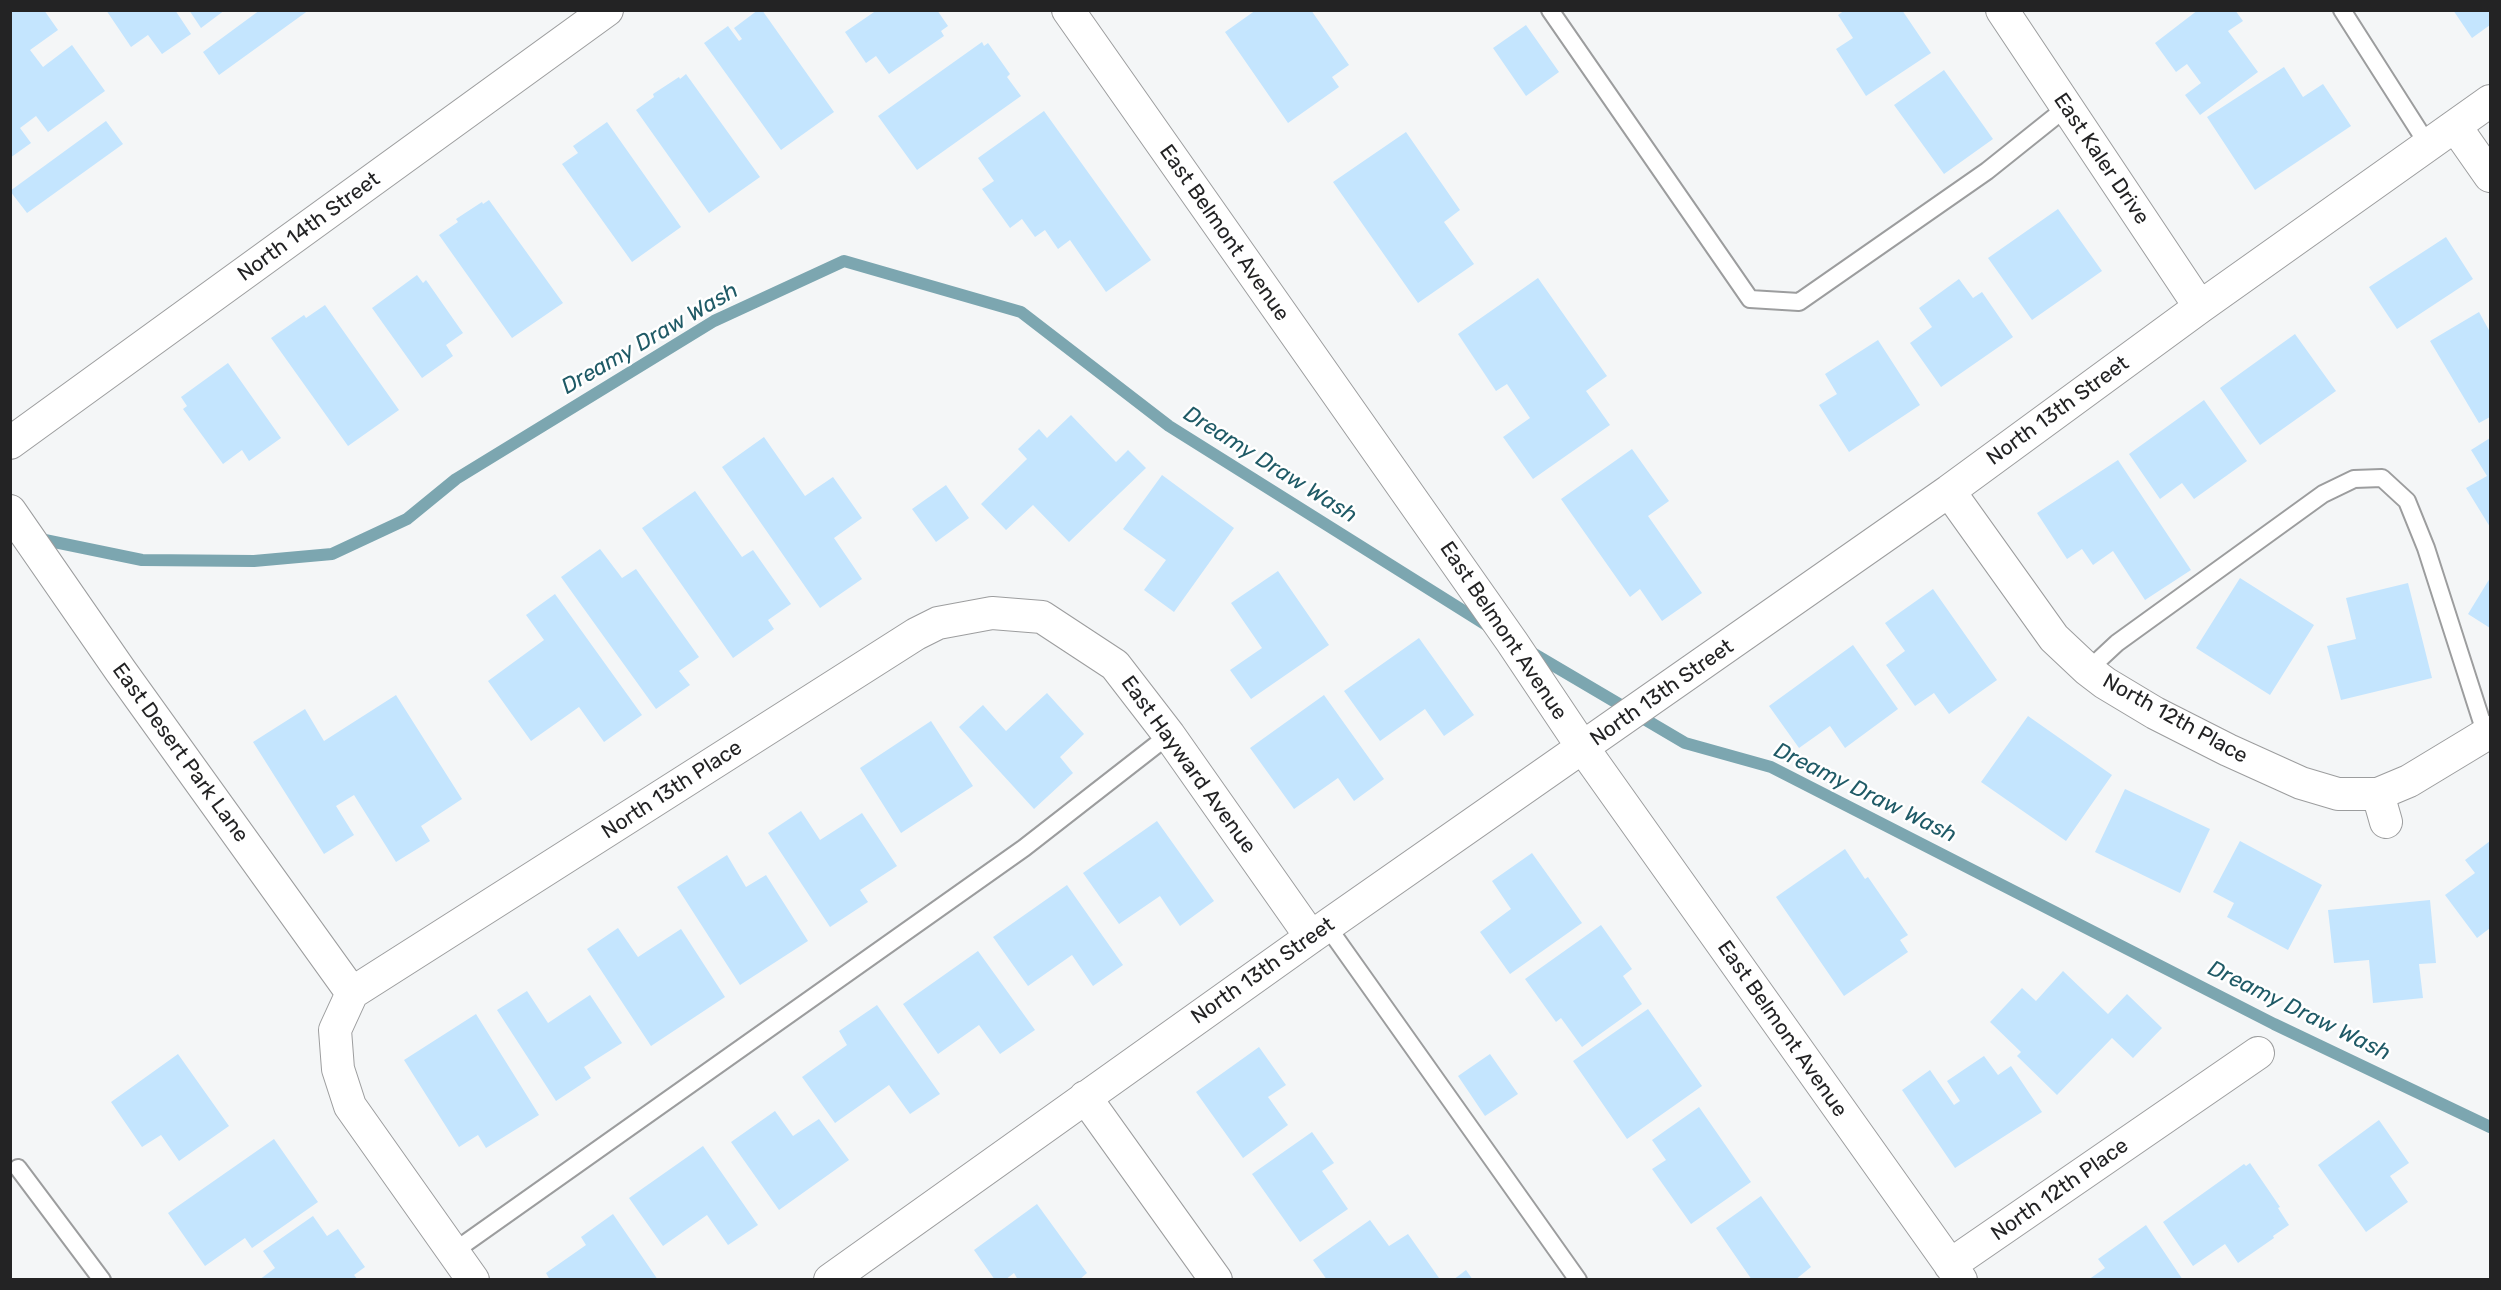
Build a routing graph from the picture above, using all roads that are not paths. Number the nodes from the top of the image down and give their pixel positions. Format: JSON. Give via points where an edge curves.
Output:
{"nodes":[{"id":1,"x":607,"y":10,"type":"edge"},
{"id":2,"x":1068,"y":10,"type":"edge"},
{"id":3,"x":1550,"y":10,"type":"edge"},
{"id":4,"x":2002,"y":10,"type":"edge"},
{"id":5,"x":2342,"y":10,"type":"edge"},
{"id":6,"x":2490,"y":101,"type":"edge"},
{"id":7,"x":2067,"y":107,"type":"junction"},
{"id":8,"x":2455,"y":126,"type":"junction"},
{"id":9,"x":2428,"y":145,"type":"junction"},
{"id":10,"x":2490,"y":176,"type":"edge"},
{"id":11,"x":2200,"y":307,"type":"junction"},
{"id":12,"x":10,"y":442,"type":"edge"},
{"id":13,"x":1948,"y":491,"type":"junction"},
{"id":14,"x":10,"y":511,"type":"edge"},
{"id":15,"x":1042,"y":617,"type":"joint"},
{"id":16,"x":2088,"y":670,"type":"junction"},
{"id":17,"x":2488,"y":733,"type":"edge"},
{"id":18,"x":1169,"y":735,"type":"junction"},
{"id":19,"x":1583,"y":748,"type":"junction"},
{"id":20,"x":1319,"y":932,"type":"junction"},
{"id":21,"x":352,"y":993,"type":"junction"},
{"id":22,"x":2258,"y":1053,"type":"dead end"},
{"id":23,"x":1085,"y":1096,"type":"junction"},
{"id":24,"x":18,"y":1168,"type":"dead end"},
{"id":25,"x":453,"y":1252,"type":"junction"},
{"id":26,"x":1956,"y":1272,"type":"edge"},
{"id":27,"x":836,"y":1278,"type":"edge"},
{"id":28,"x":102,"y":1280,"type":"edge"},
{"id":29,"x":473,"y":1280,"type":"edge"},
{"id":30,"x":1216,"y":1280,"type":"edge"},
{"id":31,"x":1578,"y":1280,"type":"edge"}],
"edges":[{"from":1,"to":12,"type":"street","name":"North 14th Street"},
{"from":2,"to":19,"type":"street","name":"East Belmont Avenue","via":[[1502,626]]},
{"from":3,"to":7,"type":"lane","via":[[1750,299],[1799,302],[1987,171]]},
{"from":4,"to":7,"type":"street","name":"East Kaler Drive"},
{"from":5,"to":9,"type":"lane"},
{"from":6,"to":8,"type":"street","name":"North 13th Street"},
{"from":7,"to":11,"type":"street","name":"East Kaler Drive"},
{"from":8,"to":9,"type":"street","name":"North 13th Street"},
{"from":8,"to":10,"type":"street"},
{"from":9,"to":11,"type":"street","name":"North 13th Street"},
{"from":11,"to":13,"type":"street","name":"North 13th Street"},
{"from":13,"to":16,"type":"street","name":"North 12th Place","via":[[2054,638]]},
{"from":13,"to":19,"type":"street","name":"North 13th Street"},
{"from":14,"to":21,"type":"street","name":"East Desert Park Lane"},
{"from":15,"to":18,"type":"street","name":"East Hayward Avenue","via":[[1115,665]]},
{"from":15,"to":21,"type":"street","name":"North 13th Place","via":[[992,613],[938,623],[916,634]]},
{"from":16,"to":17,"type":"street","name":"North 12th Place","via":[[2155,713],[2228,750],[2301,783],[2382,808],[2409,781]]},
{"from":16,"to":17,"type":"lane","via":[[2117,643],[2323,494],[2354,479],[2382,478],[2407,501]]},
{"from":18,"to":20,"type":"street","name":"East Hayward Avenue"},
{"from":18,"to":25,"type":"lane","via":[[1024,848]]},
{"from":19,"to":20,"type":"street","name":"North 13th Street"},
{"from":19,"to":26,"type":"street","name":"East Belmont Avenue"},
{"from":20,"to":23,"type":"street","name":"North 13th Street"},
{"from":20,"to":31,"type":"lane"},
{"from":21,"to":25,"type":"street","via":[[335,1030],[338,1068],[350,1106]]},
{"from":22,"to":26,"type":"street","name":"North 12th Place"},
{"from":23,"to":27,"type":"street","name":"North 13th Street"},
{"from":23,"to":30,"type":"street"},
{"from":24,"to":28,"type":"lane"},
{"from":25,"to":29,"type":"street"}]}
